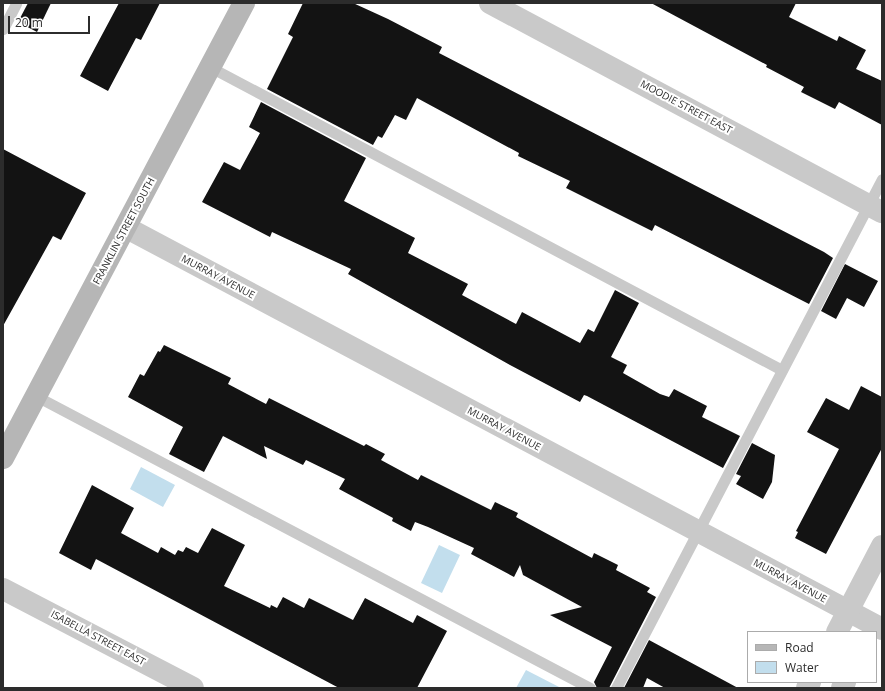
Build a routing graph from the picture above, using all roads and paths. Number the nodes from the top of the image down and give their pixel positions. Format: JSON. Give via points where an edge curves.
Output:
{"nodes":[{"id":1,"x":16,"y":3,"type":"edge"},
{"id":2,"x":244,"y":3,"type":"edge"},
{"id":3,"x":490,"y":3,"type":"edge"},
{"id":4,"x":3,"y":29,"type":"edge"},
{"id":5,"x":210,"y":67,"type":"junction"},
{"id":6,"x":882,"y":179,"type":"edge"},
{"id":7,"x":875,"y":208,"type":"edge"},
{"id":8,"x":127,"y":228,"type":"junction"},
{"id":9,"x":782,"y":370,"type":"junction"},
{"id":10,"x":36,"y":396,"type":"junction"},
{"id":11,"x":3,"y":458,"type":"edge"},
{"id":12,"x":698,"y":531,"type":"junction"},
{"id":13,"x":882,"y":546,"type":"edge"},
{"id":14,"x":3,"y":589,"type":"edge"},
{"id":15,"x":848,"y":612,"type":"junction"},
{"id":16,"x":878,"y":625,"type":"edge"},
{"id":17,"x":838,"y":631,"type":"edge"},
{"id":18,"x":193,"y":688,"type":"edge"},
{"id":19,"x":590,"y":688,"type":"edge"},
{"id":20,"x":616,"y":688,"type":"edge"}],
"edges":[{"from":1,"to":4,"type":"lane"},
{"from":2,"to":5,"type":"street","name":"FRANKLIN STREET SOUTH"},
{"from":3,"to":7,"type":"street","name":"MOODIE STREET EAST"},
{"from":5,"to":8,"type":"street","name":"FRANKLIN STREET SOUTH"},
{"from":5,"to":9,"type":"lane"},
{"from":6,"to":7,"type":"lane"},
{"from":7,"to":9,"type":"lane"},
{"from":8,"to":10,"type":"street","name":"FRANKLIN STREET SOUTH"},
{"from":8,"to":12,"type":"street","name":"MURRAY AVENUE"},
{"from":9,"to":12,"type":"lane"},
{"from":10,"to":11,"type":"street","name":"FRANKLIN STREET SOUTH"},
{"from":10,"to":19,"type":"lane"},
{"from":12,"to":15,"type":"street","name":"MURRAY AVENUE"},
{"from":12,"to":20,"type":"lane"},
{"from":13,"to":15,"type":"street"},
{"from":14,"to":18,"type":"street","name":"ISABELLA STREET EAST"},
{"from":15,"to":16,"type":"street","name":"MURRAY AVENUE"},
{"from":15,"to":17,"type":"street"}]}
